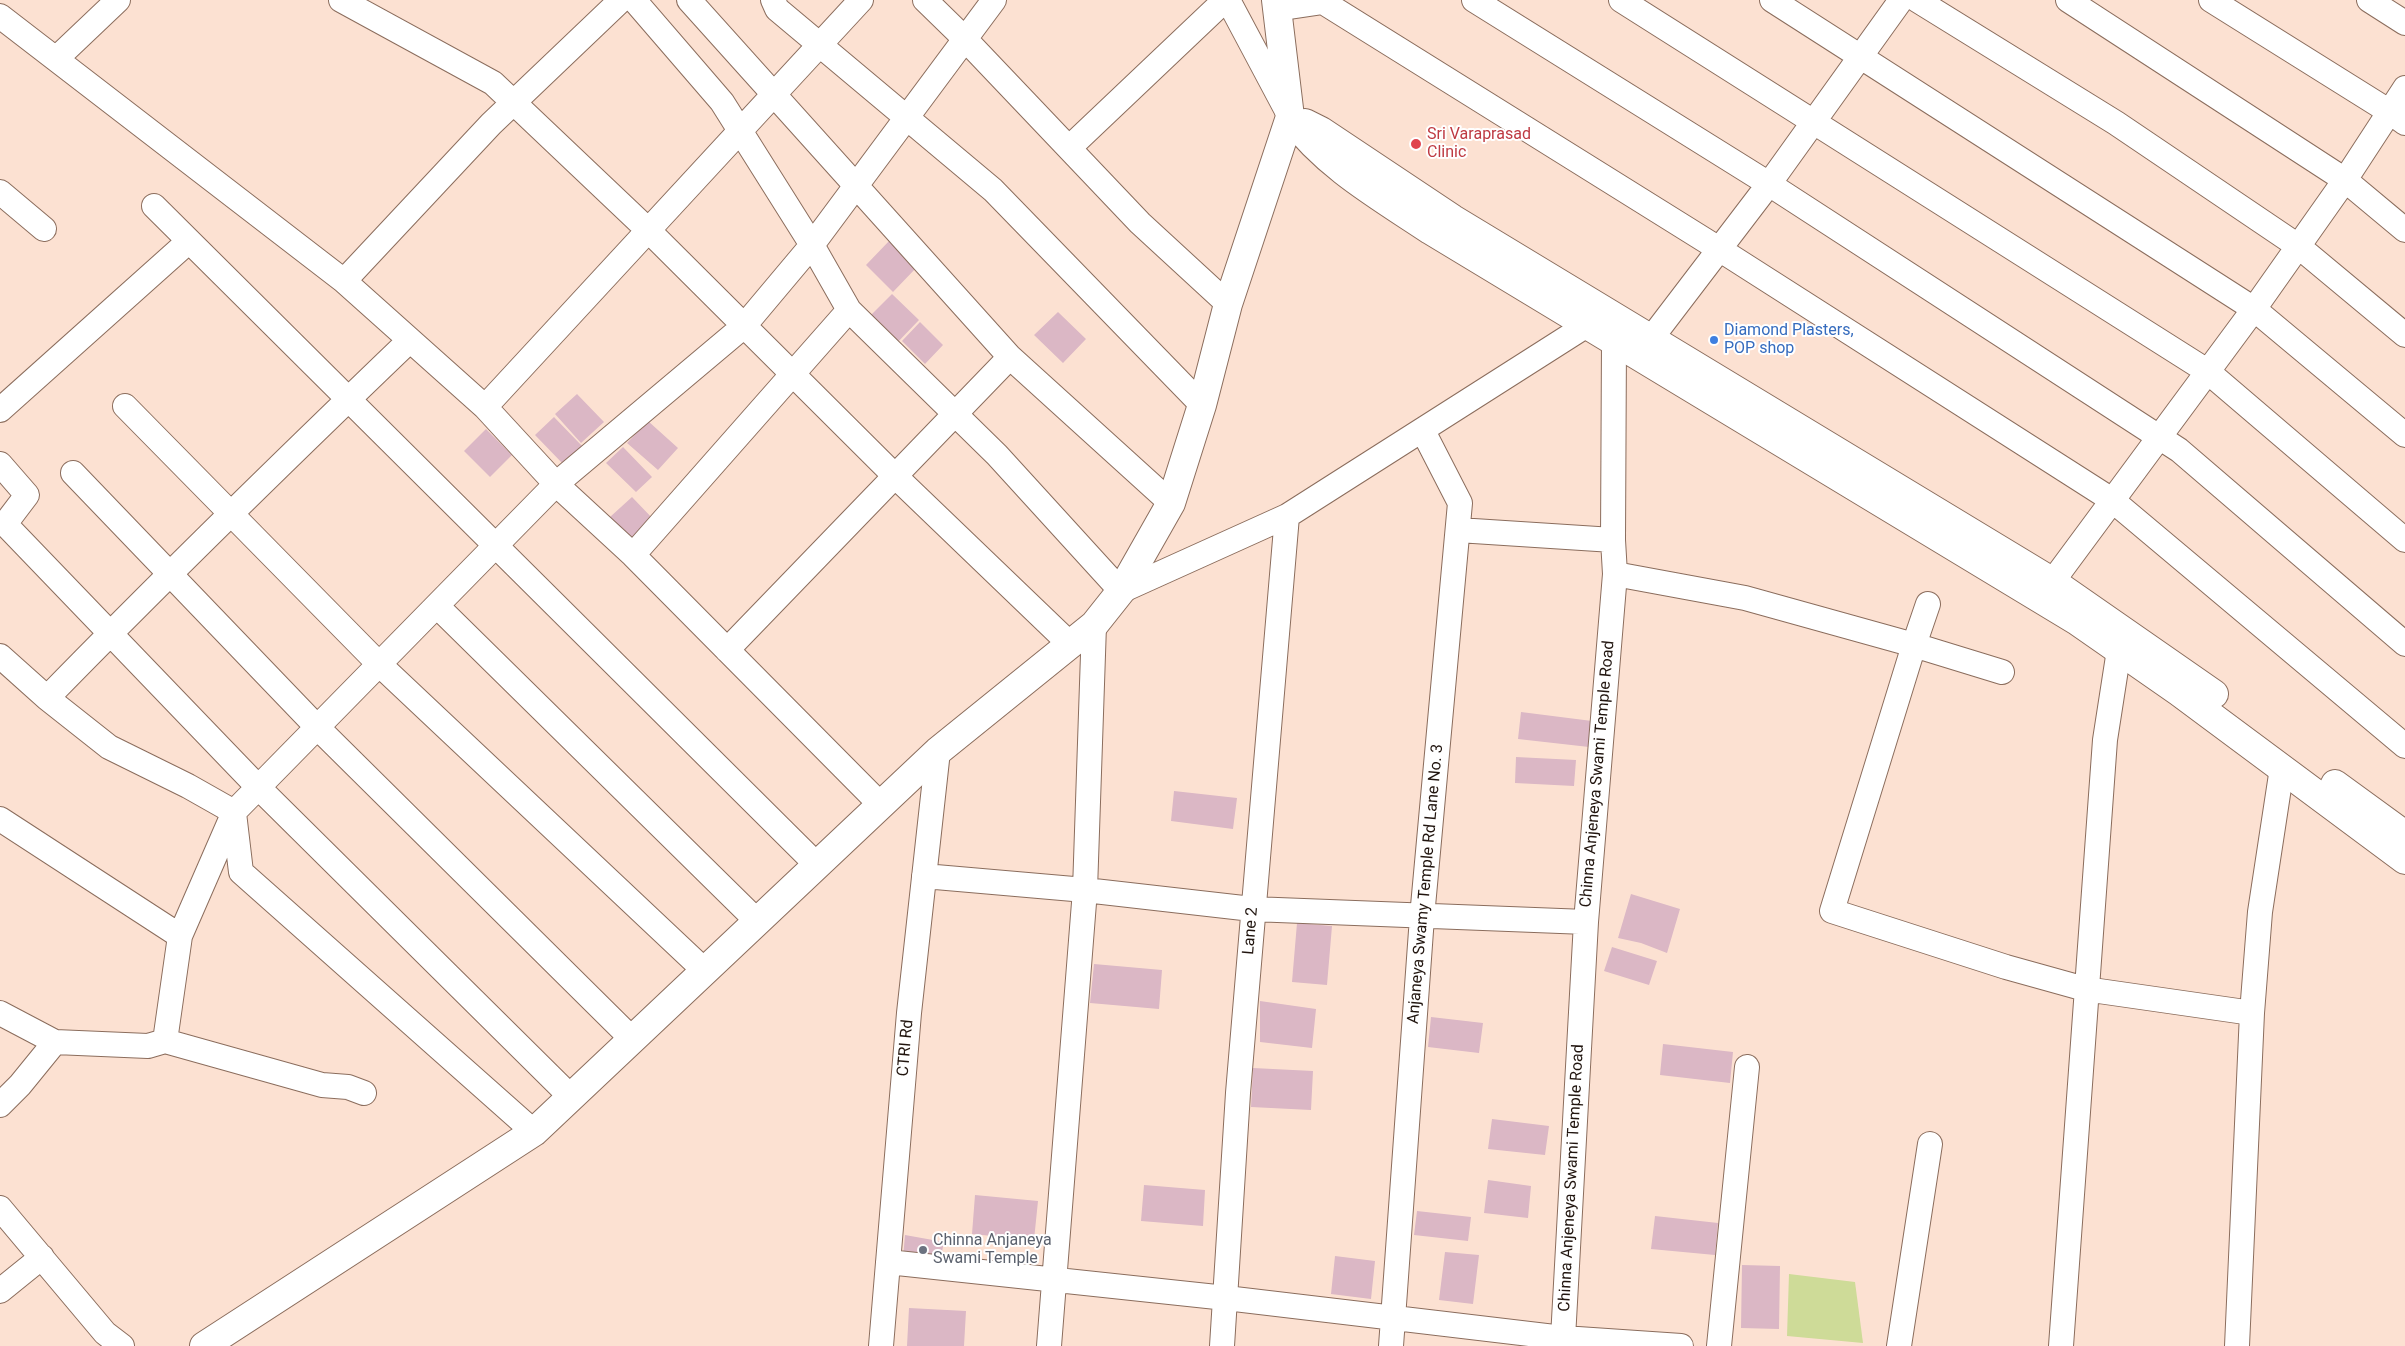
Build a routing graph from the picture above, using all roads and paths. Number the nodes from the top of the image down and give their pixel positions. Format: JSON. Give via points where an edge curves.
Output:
{"nodes":[{"id":1,"x":118,"y":0,"type":"edge"},
{"id":2,"x":341,"y":0,"type":"edge"},
{"id":3,"x":622,"y":0,"type":"edge"},
{"id":4,"x":634,"y":0,"type":"edge"},
{"id":5,"x":688,"y":0,"type":"edge"},
{"id":6,"x":773,"y":0,"type":"edge"},
{"id":7,"x":860,"y":0,"type":"edge"},
{"id":8,"x":925,"y":0,"type":"edge"},
{"id":9,"x":994,"y":0,"type":"edge"},
{"id":10,"x":1226,"y":0,"type":"edge"},
{"id":11,"x":1474,"y":0,"type":"edge"},
{"id":12,"x":1621,"y":0,"type":"edge"},
{"id":13,"x":1772,"y":0,"type":"edge"},
{"id":14,"x":1900,"y":0,"type":"edge"},
{"id":15,"x":1917,"y":0,"type":"edge"},
{"id":16,"x":2068,"y":0,"type":"edge"},
{"id":17,"x":2211,"y":0,"type":"edge"},
{"id":18,"x":2369,"y":0,"type":"edge"},
{"id":19,"x":1325,"y":1,"type":"edge"},
{"id":20,"x":1276,"y":4,"type":"edge"},
{"id":21,"x":0,"y":16,"type":"edge"},
{"id":22,"x":2405,"y":23,"type":"edge"},
{"id":23,"x":965,"y":39,"type":"junction"},
{"id":24,"x":820,"y":44,"type":"junction"},
{"id":25,"x":1862,"y":56,"type":"junction"},
{"id":26,"x":57,"y":58,"type":"junction"},
{"id":27,"x":2405,"y":88,"type":"edge"},
{"id":28,"x":774,"y":94,"type":"junction"},
{"id":29,"x":514,"y":103,"type":"junction"},
{"id":30,"x":1290,"y":117,"type":"junction"},
{"id":31,"x":906,"y":118,"type":"junction"},
{"id":32,"x":2398,"y":118,"type":"edge"},
{"id":33,"x":1813,"y":121,"type":"junction"},
{"id":34,"x":740,"y":131,"type":"junction"},
{"id":35,"x":1069,"y":148,"type":"junction"},
{"id":36,"x":2344,"y":180,"type":"junction"},
{"id":37,"x":1769,"y":184,"type":"junction"},
{"id":38,"x":856,"y":186,"type":"junction"},
{"id":39,"x":0,"y":192,"type":"edge"},
{"id":40,"x":154,"y":206,"type":"dead end"},
{"id":41,"x":44,"y":229,"type":"dead end"},
{"id":42,"x":648,"y":230,"type":"junction"},
{"id":43,"x":2405,"y":230,"type":"edge"},
{"id":44,"x":189,"y":241,"type":"junction"},
{"id":45,"x":812,"y":245,"type":"junction"},
{"id":46,"x":2298,"y":246,"type":"junction"},
{"id":47,"x":1719,"y":249,"type":"junction"},
{"id":48,"x":344,"y":281,"type":"junction"},
{"id":49,"x":1228,"y":304,"type":"junction"},
{"id":50,"x":2254,"y":309,"type":"junction"},
{"id":51,"x":849,"y":310,"type":"junction"},
{"id":52,"x":1587,"y":325,"type":"junction"},
{"id":53,"x":744,"y":326,"type":"junction"},
{"id":54,"x":2405,"y":336,"type":"edge"},
{"id":55,"x":410,"y":340,"type":"junction"},
{"id":56,"x":1650,"y":340,"type":"junction"},
{"id":57,"x":1614,"y":341,"type":"junction"},
{"id":58,"x":1010,"y":357,"type":"junction"},
{"id":59,"x":2207,"y":371,"type":"junction"},
{"id":60,"x":793,"y":374,"type":"junction"},
{"id":61,"x":348,"y":399,"type":"junction"},
{"id":62,"x":1202,"y":405,"type":"junction"},
{"id":63,"x":125,"y":406,"type":"dead end"},
{"id":64,"x":485,"y":407,"type":"junction"},
{"id":65,"x":0,"y":410,"type":"edge"},
{"id":66,"x":956,"y":414,"type":"junction"},
{"id":67,"x":1423,"y":431,"type":"junction"},
{"id":68,"x":2405,"y":435,"type":"edge"},
{"id":69,"x":2158,"y":438,"type":"junction"},
{"id":70,"x":0,"y":464,"type":"edge"},
{"id":71,"x":73,"y":473,"type":"dead end"},
{"id":72,"x":896,"y":476,"type":"junction"},
{"id":73,"x":556,"y":484,"type":"junction"},
{"id":74,"x":2112,"y":500,"type":"junction"},
{"id":75,"x":1171,"y":503,"type":"junction"},
{"id":76,"x":231,"y":514,"type":"junction"},
{"id":77,"x":1287,"y":516,"type":"junction"},
{"id":78,"x":1458,"y":530,"type":"junction"},
{"id":79,"x":1613,"y":540,"type":"junction"},
{"id":80,"x":2405,"y":540,"type":"edge"},
{"id":81,"x":495,"y":546,"type":"junction"},
{"id":82,"x":633,"y":555,"type":"junction"},
{"id":83,"x":169,"y":572,"type":"junction"},
{"id":84,"x":1615,"y":574,"type":"junction"},
{"id":85,"x":2046,"y":590,"type":"junction"},
{"id":86,"x":1121,"y":591,"type":"junction"},
{"id":87,"x":1928,"y":604,"type":"dead end"},
{"id":88,"x":437,"y":606,"type":"junction"},
{"id":89,"x":1094,"y":625,"type":"junction"},
{"id":90,"x":111,"y":633,"type":"junction"},
{"id":91,"x":2405,"y":644,"type":"edge"},
{"id":92,"x":1071,"y":645,"type":"junction"},
{"id":93,"x":1914,"y":645,"type":"junction"},
{"id":94,"x":727,"y":650,"type":"junction"},
{"id":95,"x":2119,"y":650,"type":"junction"},
{"id":96,"x":0,"y":656,"type":"edge"},
{"id":97,"x":379,"y":664,"type":"junction"},
{"id":98,"x":2002,"y":672,"type":"dead end"},
{"id":99,"x":47,"y":698,"type":"junction"},
{"id":100,"x":317,"y":727,"type":"junction"},
{"id":101,"x":2405,"y":746,"type":"edge"},
{"id":102,"x":938,"y":751,"type":"junction"},
{"id":103,"x":2282,"y":768,"type":"junction"},
{"id":104,"x":258,"y":787,"type":"junction"},
{"id":105,"x":881,"y":805,"type":"junction"},
{"id":106,"x":234,"y":812,"type":"junction"},
{"id":107,"x":0,"y":819,"type":"edge"},
{"id":108,"x":2405,"y":835,"type":"edge"},
{"id":109,"x":2405,"y":860,"type":"edge"},
{"id":110,"x":817,"y":865,"type":"junction"},
{"id":111,"x":924,"y":876,"type":"junction"},
{"id":112,"x":1085,"y":890,"type":"junction"},
{"id":113,"x":1252,"y":909,"type":"junction"},
{"id":114,"x":1422,"y":917,"type":"junction"},
{"id":115,"x":757,"y":921,"type":"junction"},
{"id":116,"x":1586,"y":922,"type":"junction"},
{"id":117,"x":180,"y":936,"type":"junction"},
{"id":118,"x":705,"y":970,"type":"junction"},
{"id":119,"x":2086,"y":989,"type":"junction"},
{"id":120,"x":0,"y":1013,"type":"edge"},
{"id":121,"x":2252,"y":1013,"type":"junction"},
{"id":122,"x":632,"y":1040,"type":"junction"},
{"id":123,"x":165,"y":1041,"type":"junction"},
{"id":124,"x":55,"y":1042,"type":"junction"},
{"id":125,"x":1747,"y":1067,"type":"dead end"},
{"id":126,"x":364,"y":1092,"type":"dead end"},
{"id":127,"x":571,"y":1097,"type":"junction"},
{"id":128,"x":0,"y":1104,"type":"edge"},
{"id":129,"x":534,"y":1132,"type":"junction"},
{"id":130,"x":1930,"y":1144,"type":"dead end"},
{"id":131,"x":0,"y":1208,"type":"edge"},
{"id":132,"x":42,"y":1257,"type":"junction"},
{"id":133,"x":888,"y":1262,"type":"junction"},
{"id":134,"x":1055,"y":1280,"type":"junction"},
{"id":135,"x":0,"y":1291,"type":"edge"},
{"id":136,"x":1226,"y":1298,"type":"junction"},
{"id":137,"x":1393,"y":1319,"type":"junction"},
{"id":138,"x":1562,"y":1342,"type":"edge"},
{"id":139,"x":122,"y":1346,"type":"edge"},
{"id":140,"x":204,"y":1346,"type":"edge"},
{"id":141,"x":881,"y":1346,"type":"edge"},
{"id":142,"x":1049,"y":1346,"type":"edge"},
{"id":143,"x":1222,"y":1346,"type":"edge"},
{"id":144,"x":1391,"y":1346,"type":"edge"},
{"id":145,"x":1681,"y":1346,"type":"edge"},
{"id":146,"x":1719,"y":1346,"type":"edge"},
{"id":147,"x":1899,"y":1346,"type":"edge"},
{"id":148,"x":2061,"y":1346,"type":"edge"},
{"id":149,"x":2237,"y":1346,"type":"edge"}],
"edges":[{"from":1,"to":26,"type":"street"},
{"from":2,"to":29,"type":"street","via":[[493,83]]},
{"from":3,"to":29,"type":"street"},
{"from":4,"to":34,"type":"street","via":[[722,102]]},
{"from":5,"to":28,"type":"street"},
{"from":6,"to":24,"type":"street","via":[[777,9]]},
{"from":7,"to":24,"type":"street"},
{"from":8,"to":23,"type":"street"},
{"from":9,"to":23,"type":"street"},
{"from":10,"to":30,"type":"street"},
{"from":10,"to":35,"type":"street"},
{"from":11,"to":37,"type":"street"},
{"from":12,"to":33,"type":"street"},
{"from":13,"to":25,"type":"street"},
{"from":14,"to":25,"type":"street"},
{"from":15,"to":46,"type":"street","via":[[2116,123]]},
{"from":16,"to":36,"type":"street"},
{"from":17,"to":32,"type":"street"},
{"from":18,"to":22,"type":"street"},
{"from":19,"to":20,"type":"street"},
{"from":19,"to":47,"type":"street"},
{"from":20,"to":30,"type":"street"},
{"from":21,"to":26,"type":"street"},
{"from":23,"to":31,"type":"street"},
{"from":23,"to":35,"type":"street"},
{"from":24,"to":28,"type":"street"},
{"from":24,"to":31,"type":"street"},
{"from":25,"to":33,"type":"street"},
{"from":25,"to":50,"type":"street"},
{"from":26,"to":48,"type":"street"},
{"from":27,"to":32,"type":"street"},
{"from":28,"to":34,"type":"street"},
{"from":28,"to":38,"type":"street"},
{"from":29,"to":42,"type":"street"},
{"from":29,"to":48,"type":"street"},
{"from":30,"to":49,"type":"street"},
{"from":30,"to":52,"type":"street","via":[[1328,160],[1364,186]]},
{"from":30,"to":56,"type":"street","via":[[1321,131],[1453,219]]},
{"from":31,"to":38,"type":"street"},
{"from":31,"to":62,"type":"street","via":[[993,190]]},
{"from":32,"to":36,"type":"street"},
{"from":33,"to":37,"type":"street"},
{"from":33,"to":59,"type":"street"},
{"from":34,"to":42,"type":"street"},
{"from":34,"to":45,"type":"street"},
{"from":35,"to":49,"type":"street","via":[[1140,223]]},
{"from":36,"to":43,"type":"street"},
{"from":36,"to":46,"type":"street"},
{"from":37,"to":47,"type":"street"},
{"from":37,"to":69,"type":"street"},
{"from":38,"to":45,"type":"street"},
{"from":38,"to":58,"type":"street"},
{"from":39,"to":41,"type":"street"},
{"from":40,"to":44,"type":"street"},
{"from":42,"to":53,"type":"street"},
{"from":42,"to":64,"type":"street"},
{"from":44,"to":61,"type":"street"},
{"from":44,"to":65,"type":"street"},
{"from":45,"to":51,"type":"street"},
{"from":45,"to":53,"type":"street"},
{"from":46,"to":50,"type":"street"},
{"from":46,"to":54,"type":"street"},
{"from":47,"to":56,"type":"street"},
{"from":47,"to":74,"type":"street"},
{"from":48,"to":55,"type":"street"},
{"from":49,"to":62,"type":"street"},
{"from":50,"to":59,"type":"street"},
{"from":50,"to":68,"type":"street"},
{"from":51,"to":60,"type":"street"},
{"from":51,"to":66,"type":"street"},
{"from":52,"to":57,"type":"street"},
{"from":52,"to":67,"type":"street"},
{"from":53,"to":60,"type":"street"},
{"from":53,"to":73,"type":"street"},
{"from":55,"to":61,"type":"street"},
{"from":55,"to":64,"type":"street"},
{"from":56,"to":85,"type":"street"},
{"from":57,"to":79,"type":"street","name":"Chinna Anjeneya Swami Temple Road"},
{"from":57,"to":85,"type":"street"},
{"from":58,"to":66,"type":"street"},
{"from":58,"to":75,"type":"street"},
{"from":59,"to":69,"type":"street"},
{"from":59,"to":80,"type":"street"},
{"from":60,"to":72,"type":"street"},
{"from":60,"to":82,"type":"street"},
{"from":61,"to":76,"type":"street"},
{"from":61,"to":81,"type":"street"},
{"from":62,"to":75,"type":"street"},
{"from":63,"to":76,"type":"street"},
{"from":64,"to":73,"type":"street"},
{"from":66,"to":72,"type":"street"},
{"from":66,"to":86,"type":"street"},
{"from":67,"to":77,"type":"street"},
{"from":67,"to":78,"type":"street","name":"Anjaneya Swamy Temple Rd Lane No. 3","via":[[1460,504]]},
{"from":69,"to":74,"type":"street"},
{"from":69,"to":91,"type":"street","via":[[2179,450]]},
{"from":70,"to":90,"type":"street","via":[[26,495],[6,524]]},
{"from":71,"to":83,"type":"street"},
{"from":72,"to":92,"type":"street"},
{"from":72,"to":94,"type":"street"},
{"from":73,"to":81,"type":"street"},
{"from":73,"to":82,"type":"street"},
{"from":74,"to":85,"type":"street"},
{"from":74,"to":101,"type":"street"},
{"from":75,"to":86,"type":"street"},
{"from":76,"to":83,"type":"street"},
{"from":76,"to":97,"type":"street"},
{"from":77,"to":86,"type":"street"},
{"from":77,"to":113,"type":"street","name":"Lane 2"},
{"from":78,"to":79,"type":"street"},
{"from":78,"to":114,"type":"street","name":"Anjaneya Swamy Temple Rd Lane No. 3"},
{"from":79,"to":84,"type":"street","name":"Chinna Anjeneya Swami Temple Road"},
{"from":81,"to":88,"type":"street"},
{"from":81,"to":110,"type":"street"},
{"from":82,"to":94,"type":"street"},
{"from":83,"to":90,"type":"street"},
{"from":83,"to":100,"type":"street"},
{"from":84,"to":93,"type":"street","via":[[1746,598]]},
{"from":84,"to":116,"type":"street","name":"Chinna Anjeneya Swami Temple Road"},
{"from":85,"to":95,"type":"street"},
{"from":85,"to":108,"type":"street","via":[[2179,668]]},
{"from":86,"to":89,"type":"street"},
{"from":87,"to":93,"type":"street"},
{"from":88,"to":97,"type":"street"},
{"from":88,"to":115,"type":"street"},
{"from":89,"to":92,"type":"street"},
{"from":89,"to":112,"type":"street"},
{"from":90,"to":99,"type":"street"},
{"from":90,"to":104,"type":"street"},
{"from":92,"to":102,"type":"street"},
{"from":93,"to":98,"type":"street"},
{"from":93,"to":119,"type":"street","via":[[1832,911]]},
{"from":94,"to":105,"type":"street"},
{"from":95,"to":103,"type":"street"},
{"from":95,"to":119,"type":"street","via":[[2105,740]]},
{"from":96,"to":99,"type":"street"},
{"from":97,"to":100,"type":"street"},
{"from":97,"to":118,"type":"street"},
{"from":99,"to":106,"type":"street","via":[[109,747]]},
{"from":100,"to":104,"type":"street"},
{"from":100,"to":122,"type":"street"},
{"from":102,"to":105,"type":"street"},
{"from":102,"to":111,"type":"street","name":"CTRI Rd"},
{"from":103,"to":109,"type":"street"},
{"from":103,"to":121,"type":"street","via":[[2260,912]]},
{"from":104,"to":106,"type":"street"},
{"from":104,"to":127,"type":"street"},
{"from":105,"to":110,"type":"street"},
{"from":106,"to":117,"type":"street"},
{"from":106,"to":129,"type":"street","via":[[241,872]]},
{"from":107,"to":117,"type":"street"},
{"from":110,"to":115,"type":"street"},
{"from":111,"to":112,"type":"street"},
{"from":111,"to":133,"type":"street","name":"CTRI Rd"},
{"from":112,"to":113,"type":"street"},
{"from":112,"to":134,"type":"street"},
{"from":113,"to":114,"type":"street"},
{"from":113,"to":136,"type":"street","name":"Lane 2"},
{"from":114,"to":116,"type":"street"},
{"from":114,"to":137,"type":"street","name":"Anjaneya Swamy Temple Rd Lane No. 3"},
{"from":115,"to":118,"type":"street"},
{"from":116,"to":138,"type":"street","name":"Chinna Anjeneya Swami Temple Road"},
{"from":117,"to":123,"type":"street"},
{"from":118,"to":122,"type":"street"},
{"from":119,"to":121,"type":"street"},
{"from":119,"to":148,"type":"street"},
{"from":120,"to":124,"type":"street"},
{"from":121,"to":149,"type":"street"},
{"from":122,"to":127,"type":"street"},
{"from":123,"to":124,"type":"street","via":[[148,1046]]},
{"from":123,"to":126,"type":"street","via":[[322,1084]]},
{"from":124,"to":128,"type":"street"},
{"from":125,"to":146,"type":"street"},
{"from":127,"to":129,"type":"street"},
{"from":129,"to":140,"type":"street"},
{"from":130,"to":147,"type":"street"},
{"from":131,"to":132,"type":"street"},
{"from":132,"to":135,"type":"street"},
{"from":132,"to":139,"type":"street","via":[[105,1333]]},
{"from":133,"to":134,"type":"street"},
{"from":133,"to":141,"type":"street","name":"CTRI Rd"},
{"from":134,"to":136,"type":"street"},
{"from":134,"to":142,"type":"street"},
{"from":136,"to":137,"type":"street"},
{"from":136,"to":143,"type":"street","name":"Lane 2"},
{"from":137,"to":138,"type":"street"},
{"from":137,"to":144,"type":"street","name":"Anjaneya Swamy Temple Rd Lane No. 3"},
{"from":138,"to":145,"type":"street"}]}
